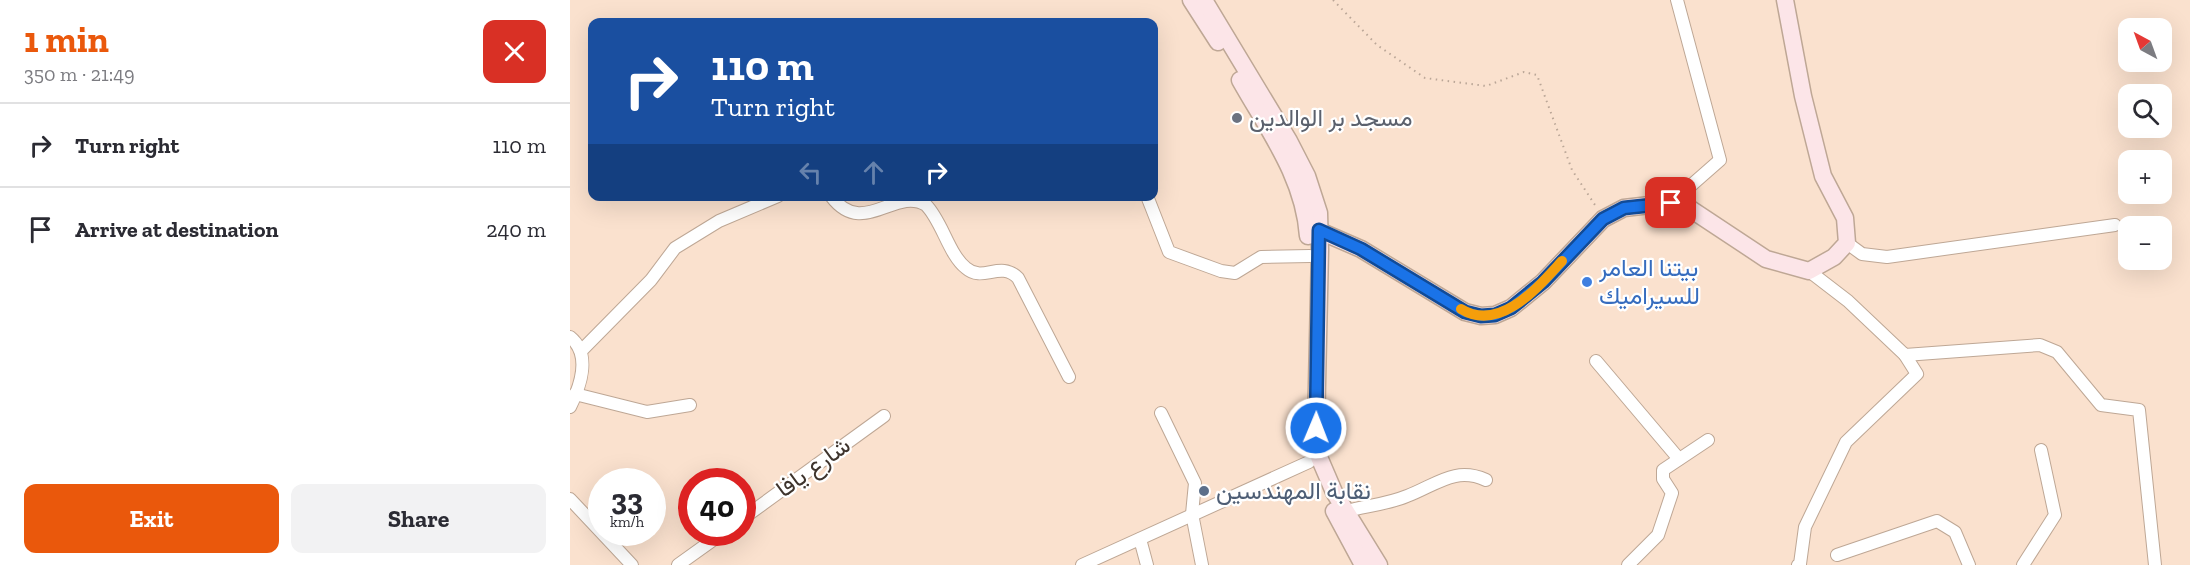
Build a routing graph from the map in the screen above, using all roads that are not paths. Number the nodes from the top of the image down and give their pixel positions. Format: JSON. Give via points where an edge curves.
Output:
{"nodes":[{"id":1,"x":1191,"y":0,"type":"edge"},
{"id":2,"x":1204,"y":0,"type":"edge"},
{"id":3,"x":1677,"y":0,"type":"edge"},
{"id":4,"x":1785,"y":0,"type":"edge"},
{"id":5,"x":766,"y":201,"type":"edge"},
{"id":6,"x":836,"y":201,"type":"edge"},
{"id":7,"x":907,"y":201,"type":"edge"},
{"id":8,"x":919,"y":201,"type":"edge"},
{"id":9,"x":1148,"y":201,"type":"edge"},
{"id":10,"x":1671,"y":203,"type":"junction"},
{"id":11,"x":2115,"y":225,"type":"dead end"},
{"id":12,"x":1313,"y":228,"type":"junction"},
{"id":13,"x":1848,"y":243,"type":"junction"},
{"id":14,"x":1310,"y":256,"type":"junction"},
{"id":15,"x":1809,"y":271,"type":"junction"},
{"id":16,"x":570,"y":337,"type":"edge"},
{"id":17,"x":581,"y":351,"type":"junction"},
{"id":18,"x":1905,"y":355,"type":"junction"},
{"id":19,"x":1596,"y":361,"type":"dead end"},
{"id":20,"x":1069,"y":377,"type":"dead end"},
{"id":21,"x":575,"y":394,"type":"junction"},
{"id":22,"x":690,"y":405,"type":"dead end"},
{"id":23,"x":570,"y":407,"type":"edge"},
{"id":24,"x":1161,"y":413,"type":"dead end"},
{"id":25,"x":884,"y":416,"type":"dead end"},
{"id":26,"x":1708,"y":440,"type":"dead end"},
{"id":27,"x":2041,"y":450,"type":"dead end"},
{"id":28,"x":1680,"y":459,"type":"junction"},
{"id":29,"x":1309,"y":462,"type":"junction"},
{"id":30,"x":1486,"y":480,"type":"dead end"},
{"id":31,"x":570,"y":499,"type":"edge"},
{"id":32,"x":756,"y":509,"type":"edge"},
{"id":33,"x":1347,"y":511,"type":"junction"},
{"id":34,"x":1192,"y":514,"type":"junction"},
{"id":35,"x":1140,"y":539,"type":"junction"},
{"id":36,"x":704,"y":546,"type":"edge"},
{"id":37,"x":1837,"y":555,"type":"dead end"},
{"id":38,"x":1085,"y":564,"type":"edge"},
{"id":39,"x":632,"y":565,"type":"edge"},
{"id":40,"x":678,"y":565,"type":"edge"},
{"id":41,"x":1147,"y":565,"type":"edge"},
{"id":42,"x":1202,"y":565,"type":"edge"},
{"id":43,"x":1364,"y":565,"type":"edge"},
{"id":44,"x":1379,"y":565,"type":"edge"},
{"id":45,"x":1628,"y":565,"type":"edge"},
{"id":46,"x":1798,"y":565,"type":"edge"},
{"id":47,"x":1970,"y":565,"type":"edge"},
{"id":48,"x":2023,"y":565,"type":"edge"},
{"id":49,"x":2155,"y":565,"type":"edge"}],
"edges":[{"from":1,"to":12,"type":"street","via":[[1282,152]]},
{"from":2,"to":12,"type":"street","via":[[1290,141],[1307,176],[1319,213]]},
{"from":3,"to":10,"type":"street","via":[[1720,160]]},
{"from":4,"to":13,"type":"street","via":[[1820,165],[1845,218]]},
{"from":5,"to":17,"type":"street","via":[[719,221],[675,248],[651,280]]},
{"from":6,"to":7,"type":"street","via":[[846,210],[861,214]]},
{"from":8,"to":20,"type":"street","via":[[926,205],[966,269],[981,274],[1004,270],[1018,278]]},
{"from":9,"to":14,"type":"street","via":[[1169,252],[1221,272],[1235,273],[1261,257]]},
{"from":10,"to":12,"type":"street","via":[[1624,208],[1603,219],[1543,282],[1511,308],[1481,316],[1465,312],[1361,249]]},
{"from":10,"to":15,"type":"street","via":[[1689,208],[1766,259]]},
{"from":11,"to":13,"type":"street","via":[[1887,258],[1862,254]]},
{"from":12,"to":14,"type":"street"},
{"from":12,"to":33,"type":"street","via":[[1319,457]]},
{"from":13,"to":15,"type":"street","via":[[1834,257]]},
{"from":14,"to":29,"type":"street"},
{"from":15,"to":18,"type":"street","via":[[1848,301]]},
{"from":16,"to":17,"type":"street"},
{"from":17,"to":21,"type":"street","via":[[582,370]]},
{"from":18,"to":46,"type":"street","via":[[1917,374],[1846,442],[1805,528]]},
{"from":18,"to":49,"type":"street","via":[[2040,345],[2056,352],[2101,405],[2139,410]]},
{"from":19,"to":28,"type":"street"},
{"from":21,"to":22,"type":"street","via":[[647,412]]},
{"from":21,"to":23,"type":"street"},
{"from":24,"to":34,"type":"street","via":[[1195,483]]},
{"from":25,"to":32,"type":"street","name":"شارع يافا"},
{"from":26,"to":28,"type":"street"},
{"from":27,"to":48,"type":"street","via":[[2055,515]]},
{"from":28,"to":45,"type":"street","via":[[1663,470],[1663,479],[1672,493],[1658,535]]},
{"from":29,"to":34,"type":"street"},
{"from":29,"to":43,"type":"street"},
{"from":30,"to":33,"type":"street","via":[[1475,475],[1452,475],[1405,497]]},
{"from":31,"to":39,"type":"street"},
{"from":33,"to":44,"type":"street"},
{"from":34,"to":35,"type":"street"},
{"from":34,"to":42,"type":"street"},
{"from":35,"to":38,"type":"street"},
{"from":35,"to":41,"type":"street"},
{"from":36,"to":40,"type":"street"},
{"from":37,"to":47,"type":"street","via":[[1937,521],[1955,532]]}]}
